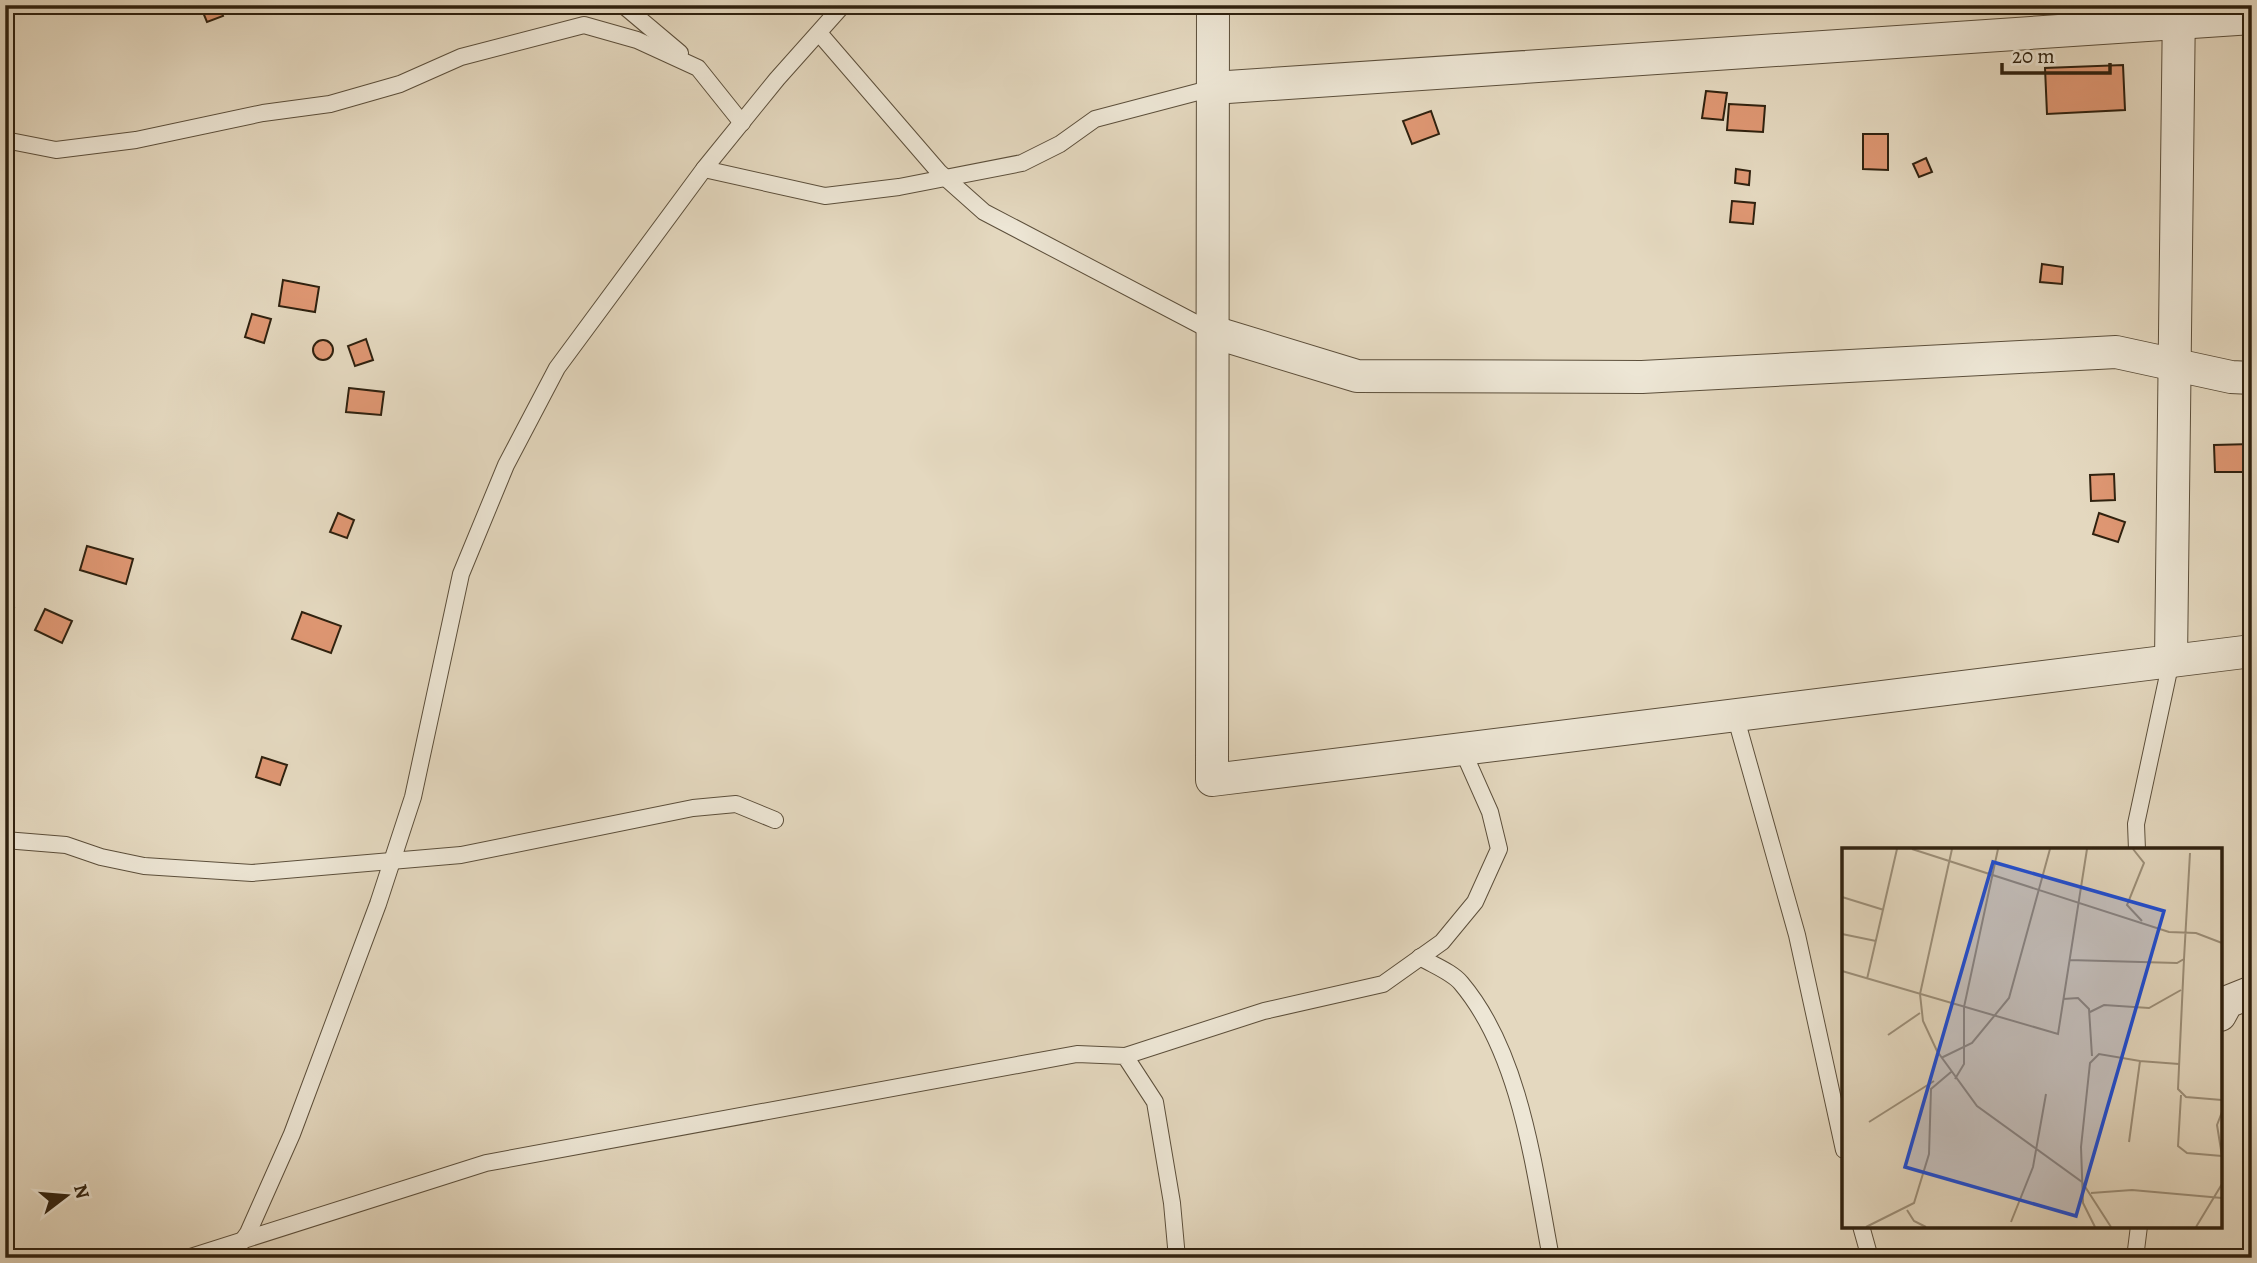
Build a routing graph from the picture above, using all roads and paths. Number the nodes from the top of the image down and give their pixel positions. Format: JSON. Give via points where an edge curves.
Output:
{"nodes":[{"id":1,"x":623,"y":5,"type":"edge"},
{"id":2,"x":843,"y":5,"type":"edge"},
{"id":3,"x":1213,"y":5,"type":"edge"},
{"id":4,"x":2178,"y":14,"type":"edge"},
{"id":5,"x":2252,"y":18,"type":"edge"},
{"id":6,"x":819,"y":33,"type":"junction"},
{"id":7,"x":698,"y":68,"type":"junction"},
{"id":8,"x":1213,"y":88,"type":"junction"},
{"id":9,"x":742,"y":124,"type":"junction"},
{"id":10,"x":5,"y":140,"type":"edge"},
{"id":11,"x":705,"y":169,"type":"junction"},
{"id":12,"x":946,"y":177,"type":"junction"},
{"id":13,"x":1213,"y":332,"type":"junction"},
{"id":14,"x":2175,"y":365,"type":"junction"},
{"id":15,"x":2252,"y":377,"type":"edge"},
{"id":16,"x":2252,"y":651,"type":"edge"},
{"id":17,"x":2171,"y":661,"type":"junction"},
{"id":18,"x":1735,"y":715,"type":"junction"},
{"id":19,"x":1462,"y":749,"type":"junction"},
{"id":20,"x":775,"y":820,"type":"dead end"},
{"id":21,"x":5,"y":840,"type":"edge"},
{"id":22,"x":2137,"y":848,"type":"edge"},
{"id":23,"x":392,"y":861,"type":"junction"},
{"id":24,"x":1420,"y":957,"type":"junction"},
{"id":25,"x":2252,"y":992,"type":"edge"},
{"id":26,"x":2222,"y":1011,"type":"edge"},
{"id":27,"x":1125,"y":1056,"type":"junction"},
{"id":28,"x":1842,"y":1141,"type":"edge"},
{"id":29,"x":1862,"y":1228,"type":"edge"},
{"id":30,"x":2138,"y":1228,"type":"edge"},
{"id":31,"x":243,"y":1240,"type":"junction"},
{"id":32,"x":187,"y":1258,"type":"edge"},
{"id":33,"x":230,"y":1258,"type":"edge"},
{"id":34,"x":1177,"y":1258,"type":"edge"},
{"id":35,"x":1551,"y":1258,"type":"edge"},
{"id":36,"x":1870,"y":1258,"type":"edge"},
{"id":37,"x":2135,"y":1258,"type":"edge"}],
"edges":[{"from":1,"to":7,"type":"lane"},
{"from":2,"to":6,"type":"lane"},
{"from":3,"to":8,"type":"street"},
{"from":4,"to":5,"type":"street"},
{"from":4,"to":8,"type":"street"},
{"from":4,"to":14,"type":"street"},
{"from":6,"to":9,"type":"lane"},
{"from":6,"to":12,"type":"lane"},
{"from":7,"to":9,"type":"lane"},
{"from":7,"to":10,"type":"lane","via":[[638,40],[584,24],[461,57],[400,84],[330,104],[56,150]]},
{"from":8,"to":12,"type":"lane","via":[[1095,118],[1060,144],[1022,163]]},
{"from":8,"to":13,"type":"street"},
{"from":9,"to":11,"type":"lane"},
{"from":11,"to":12,"type":"lane","via":[[825,196]]},
{"from":11,"to":23,"type":"lane","via":[[557,368],[506,465],[461,574],[413,797]]},
{"from":12,"to":13,"type":"lane","via":[[984,212]]},
{"from":13,"to":14,"type":"street","via":[[1357,376],[1642,377],[2116,352]]},
{"from":13,"to":19,"type":"street","via":[[1212,780]]},
{"from":14,"to":15,"type":"street"},
{"from":14,"to":17,"type":"street"},
{"from":16,"to":17,"type":"street"},
{"from":17,"to":18,"type":"street"},
{"from":17,"to":22,"type":"lane","via":[[2136,824]]},
{"from":18,"to":19,"type":"street"},
{"from":18,"to":28,"type":"lane","via":[[1797,935]]},
{"from":19,"to":24,"type":"lane","via":[[1490,812],[1499,849],[1475,902],[1442,942]]},
{"from":20,"to":23,"type":"lane","via":[[736,804],[693,808],[461,855]]},
{"from":21,"to":23,"type":"lane","via":[[66,845],[144,866],[252,873]]},
{"from":23,"to":31,"type":"lane","via":[[292,1134]]},
{"from":24,"to":27,"type":"lane","via":[[1383,984],[1264,1011]]},
{"from":24,"to":35,"type":"lane","via":[[1460,981],[1498,1040],[1527,1133]]},
{"from":25,"to":26,"type":"street","via":[[2227,1002]]},
{"from":27,"to":31,"type":"lane","via":[[1077,1054],[486,1163]]},
{"from":27,"to":34,"type":"lane","via":[[1155,1102]]},
{"from":29,"to":36,"type":"lane"},
{"from":30,"to":37,"type":"lane"},
{"from":31,"to":32,"type":"lane"},
{"from":31,"to":33,"type":"lane"}]}
